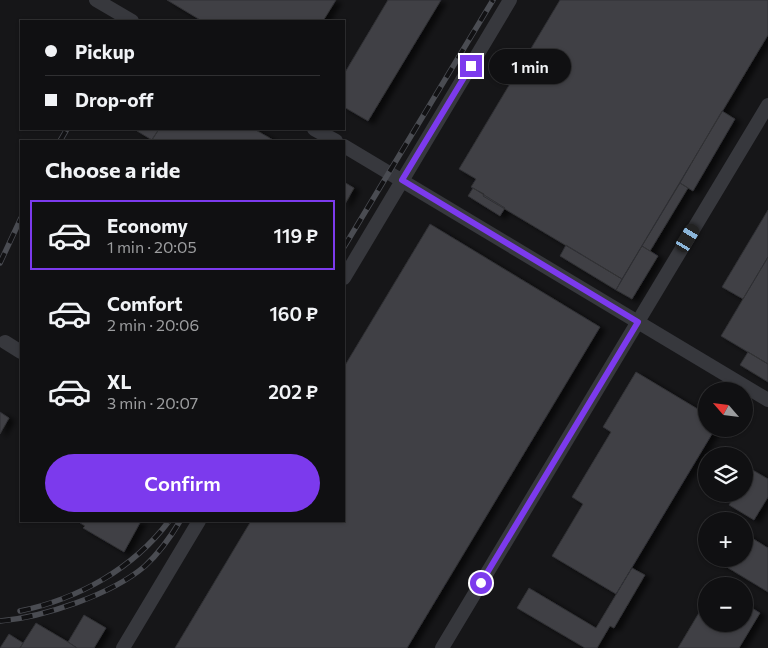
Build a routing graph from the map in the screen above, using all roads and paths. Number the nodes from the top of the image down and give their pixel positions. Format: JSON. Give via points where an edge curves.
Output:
{"nodes":[{"id":1,"x":96,"y":0,"type":"edge"},
{"id":2,"x":510,"y":0,"type":"edge"},
{"id":3,"x":130,"y":20,"type":"edge"},
{"id":4,"x":768,"y":105,"type":"edge"},
{"id":5,"x":316,"y":130,"type":"edge"},
{"id":6,"x":334,"y":140,"type":"edge"},
{"id":7,"x":345,"y":147,"type":"edge"},
{"id":8,"x":402,"y":180,"type":"junction"},
{"id":9,"x":345,"y":276,"type":"edge"},
{"id":10,"x":638,"y":322,"type":"junction"},
{"id":11,"x":4,"y":342,"type":"dead end"},
{"id":12,"x":20,"y":351,"type":"edge"},
{"id":13,"x":768,"y":400,"type":"edge"},
{"id":14,"x":198,"y":522,"type":"edge"},
{"id":15,"x":123,"y":648,"type":"edge"},
{"id":16,"x":442,"y":648,"type":"edge"}],
"edges":[{"from":1,"to":3,"type":"lane"},
{"from":2,"to":8,"type":"lane"},
{"from":4,"to":10,"type":"lane"},
{"from":5,"to":6,"type":"lane"},
{"from":7,"to":8,"type":"lane"},
{"from":8,"to":9,"type":"lane"},
{"from":8,"to":10,"type":"lane"},
{"from":10,"to":13,"type":"lane"},
{"from":10,"to":16,"type":"lane"},
{"from":11,"to":12,"type":"lane"},
{"from":14,"to":15,"type":"lane"}]}
